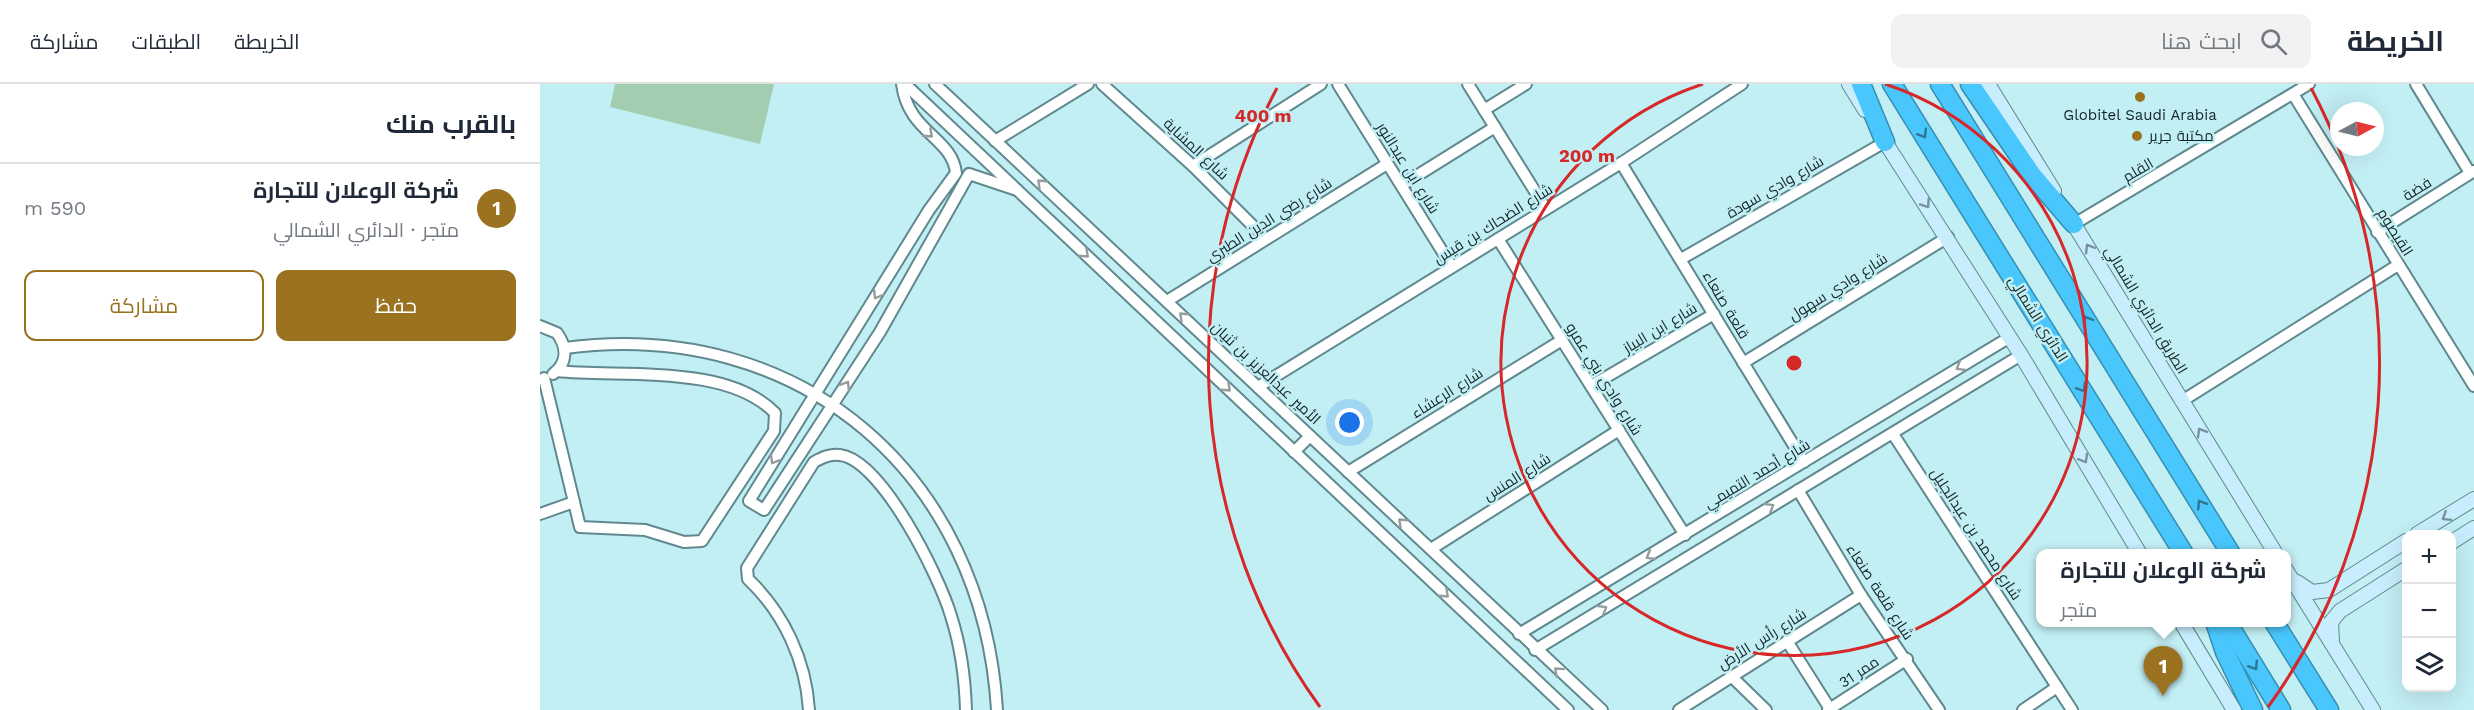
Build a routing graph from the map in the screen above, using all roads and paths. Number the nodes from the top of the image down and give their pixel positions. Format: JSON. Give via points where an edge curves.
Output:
{"nodes":[{"id":1,"x":904,"y":84,"type":"edge"},
{"id":2,"x":934,"y":84,"type":"edge"},
{"id":3,"x":1088,"y":84,"type":"edge"},
{"id":4,"x":1102,"y":84,"type":"edge"},
{"id":5,"x":1321,"y":84,"type":"edge"},
{"id":6,"x":1338,"y":84,"type":"edge"},
{"id":7,"x":1468,"y":84,"type":"edge"},
{"id":8,"x":1526,"y":84,"type":"edge"},
{"id":9,"x":1742,"y":84,"type":"edge"},
{"id":10,"x":1849,"y":84,"type":"edge"},
{"id":11,"x":1861,"y":84,"type":"edge"},
{"id":12,"x":1892,"y":84,"type":"edge"},
{"id":13,"x":1940,"y":84,"type":"edge"},
{"id":14,"x":1970,"y":84,"type":"edge"},
{"id":15,"x":1988,"y":84,"type":"edge"},
{"id":16,"x":2309,"y":84,"type":"edge"},
{"id":17,"x":2416,"y":84,"type":"edge"},
{"id":18,"x":2294,"y":93,"type":"junction"},
{"id":19,"x":1484,"y":110,"type":"junction"},
{"id":20,"x":1495,"y":127,"type":"junction"},
{"id":21,"x":995,"y":141,"type":"junction"},
{"id":22,"x":1885,"y":142,"type":"junction"},
{"id":23,"x":1622,"y":163,"type":"junction"},
{"id":24,"x":1387,"y":164,"type":"junction"},
{"id":25,"x":1193,"y":166,"type":"junction"},
{"id":26,"x":2472,"y":172,"type":"edge"},
{"id":27,"x":1402,"y":185,"type":"junction"},
{"id":28,"x":1017,"y":190,"type":"junction"},
{"id":29,"x":1546,"y":209,"type":"junction"},
{"id":30,"x":926,"y":215,"type":"junction"},
{"id":31,"x":2074,"y":224,"type":"junction"},
{"id":32,"x":939,"y":227,"type":"junction"},
{"id":33,"x":2377,"y":232,"type":"junction"},
{"id":34,"x":1948,"y":237,"type":"junction"},
{"id":35,"x":1266,"y":239,"type":"junction"},
{"id":36,"x":1498,"y":239,"type":"junction"},
{"id":37,"x":1681,"y":259,"type":"junction"},
{"id":38,"x":2398,"y":265,"type":"junction"},
{"id":39,"x":1452,"y":267,"type":"junction"},
{"id":40,"x":1167,"y":301,"type":"junction"},
{"id":41,"x":1714,"y":314,"type":"junction"},
{"id":42,"x":540,"y":326,"type":"edge"},
{"id":43,"x":2010,"y":337,"type":"junction"},
{"id":44,"x":1562,"y":340,"type":"junction"},
{"id":45,"x":565,"y":348,"type":"junction"},
{"id":46,"x":2022,"y":355,"type":"junction"},
{"id":47,"x":1743,"y":363,"type":"junction"},
{"id":48,"x":557,"y":371,"type":"junction"},
{"id":49,"x":542,"y":378,"type":"edge"},
{"id":50,"x":1592,"y":386,"type":"junction"},
{"id":51,"x":2474,"y":386,"type":"edge"},
{"id":52,"x":1258,"y":387,"type":"junction"},
{"id":53,"x":815,"y":394,"type":"junction"},
{"id":54,"x":2182,"y":400,"type":"junction"},
{"id":55,"x":833,"y":405,"type":"junction"},
{"id":56,"x":551,"y":410,"type":"junction"},
{"id":57,"x":540,"y":412,"type":"edge"},
{"id":58,"x":1619,"y":430,"type":"junction"},
{"id":59,"x":1893,"y":434,"type":"junction"},
{"id":60,"x":1310,"y":436,"type":"junction"},
{"id":61,"x":1294,"y":452,"type":"junction"},
{"id":62,"x":1804,"y":462,"type":"junction"},
{"id":63,"x":1348,"y":472,"type":"junction"},
{"id":64,"x":1798,"y":490,"type":"junction"},
{"id":65,"x":2474,"y":499,"type":"edge"},
{"id":66,"x":574,"y":502,"type":"junction"},
{"id":67,"x":540,"y":514,"type":"edge"},
{"id":68,"x":2474,"y":528,"type":"edge"},
{"id":69,"x":2424,"y":530,"type":"edge"},
{"id":70,"x":1686,"y":535,"type":"junction"},
{"id":71,"x":2456,"y":539,"type":"edge"},
{"id":72,"x":2402,"y":544,"type":"edge"},
{"id":73,"x":1431,"y":549,"type":"junction"},
{"id":74,"x":2137,"y":549,"type":"edge"},
{"id":75,"x":2181,"y":549,"type":"edge"},
{"id":76,"x":2228,"y":549,"type":"edge"},
{"id":77,"x":2273,"y":549,"type":"edge"},
{"id":78,"x":2402,"y":572,"type":"edge"},
{"id":79,"x":2357,"y":573,"type":"junction"},
{"id":80,"x":2291,"y":576,"type":"edge"},
{"id":81,"x":2291,"y":579,"type":"edge"},
{"id":82,"x":2368,"y":593,"type":"junction"},
{"id":83,"x":1478,"y":595,"type":"junction"},
{"id":84,"x":1862,"y":595,"type":"junction"},
{"id":85,"x":1463,"y":611,"type":"junction"},
{"id":86,"x":2184,"y":627,"type":"edge"},
{"id":87,"x":2217,"y":627,"type":"edge"},
{"id":88,"x":2230,"y":627,"type":"edge"},
{"id":89,"x":2277,"y":627,"type":"edge"},
{"id":90,"x":1519,"y":634,"type":"junction"},
{"id":91,"x":1787,"y":641,"type":"junction"},
{"id":92,"x":2332,"y":643,"type":"junction"},
{"id":93,"x":1535,"y":650,"type":"junction"},
{"id":94,"x":1906,"y":659,"type":"junction"},
{"id":95,"x":1731,"y":676,"type":"junction"},
{"id":96,"x":995,"y":680,"type":"junction"},
{"id":97,"x":2057,"y":687,"type":"junction"},
{"id":98,"x":1829,"y":709,"type":"edge"},
{"id":99,"x":809,"y":710,"type":"edge"},
{"id":100,"x":966,"y":710,"type":"edge"},
{"id":101,"x":997,"y":710,"type":"edge"},
{"id":102,"x":1002,"y":710,"type":"edge"},
{"id":103,"x":1568,"y":710,"type":"edge"},
{"id":104,"x":1602,"y":710,"type":"edge"},
{"id":105,"x":1679,"y":710,"type":"edge"},
{"id":106,"x":1766,"y":710,"type":"edge"},
{"id":107,"x":1939,"y":710,"type":"edge"},
{"id":108,"x":2023,"y":710,"type":"edge"},
{"id":109,"x":2072,"y":710,"type":"edge"},
{"id":110,"x":2234,"y":710,"type":"edge"},
{"id":111,"x":2253,"y":710,"type":"edge"},
{"id":112,"x":2281,"y":710,"type":"edge"},
{"id":113,"x":2329,"y":710,"type":"edge"},
{"id":114,"x":2373,"y":710,"type":"edge"}],
"edges":[{"from":1,"to":28,"type":"street"},
{"from":1,"to":30,"type":"street","one_way":true,"via":[[904,100],[916,122],[955,160],[956,173]]},
{"from":2,"to":21,"type":"street","name":"الأمير عبدالعزيز بن ثنيان"},
{"from":3,"to":21,"type":"street"},
{"from":4,"to":25,"type":"street","name":"شارع المشاية"},
{"from":5,"to":25,"type":"street"},
{"from":6,"to":24,"type":"street","name":"شارع ابن عبدالنور"},
{"from":7,"to":19,"type":"street"},
{"from":8,"to":19,"type":"street"},
{"from":9,"to":23,"type":"street","name":"شارع الضحاك بن قيس"},
{"from":10,"to":22,"type":"main road"},
{"from":11,"to":22,"type":"highway"},
{"from":12,"to":75,"type":"highway","name":"الدائري الشمالي","one_way":true},
{"from":76,"to":13,"type":"highway","one_way":true},
{"from":14,"to":31,"type":"highway","via":[[2032,175]]},
{"from":15,"to":31,"type":"main road","name":"الطريق الدائري الشمالي"},
{"from":16,"to":18,"type":"street","name":"القلم"},
{"from":17,"to":26,"type":"street"},
{"from":18,"to":31,"type":"street","name":"القلم"},
{"from":18,"to":33,"type":"street","name":"القيصوم"},
{"from":19,"to":20,"type":"street"},
{"from":20,"to":27,"type":"street"},
{"from":20,"to":29,"type":"street"},
{"from":40,"to":21,"type":"street","name":"الأمير عبدالعزيز بن ثنيان","one_way":true},
{"from":22,"to":34,"type":"main road","one_way":true},
{"from":22,"to":37,"type":"street","name":"شارع وادي سودة"},
{"from":23,"to":29,"type":"street","name":"شارع الضحاك بن قيس"},
{"from":23,"to":37,"type":"street","name":"قلعة صنعاء"},
{"from":24,"to":27,"type":"street","name":"شارع ابن عبدالنور"},
{"from":24,"to":35,"type":"street","name":"شارع رضي الدين الطبري"},
{"from":25,"to":35,"type":"street","name":"شارع المشاية"},
{"from":26,"to":33,"type":"street","name":"فضة"},
{"from":27,"to":39,"type":"street","name":"شارع ابن عبدالنور"},
{"from":28,"to":32,"type":"street","via":[[969,174]]},
{"from":28,"to":61,"type":"street","one_way":true},
{"from":29,"to":36,"type":"street","name":"شارع الضحاك بن قيس"},
{"from":30,"to":32,"type":"street"},
{"from":30,"to":53,"type":"street","one_way":true},
{"from":54,"to":31,"type":"main road","name":"الطريق الدائري الشمالي","one_way":true},
{"from":55,"to":32,"type":"street","one_way":true,"via":[[880,332]]},
{"from":33,"to":38,"type":"street","name":"القيصوم"},
{"from":34,"to":43,"type":"main road"},
{"from":34,"to":47,"type":"street","name":"شارع وادي سهول"},
{"from":35,"to":40,"type":"street","name":"شارع رضي الدين الطبري"},
{"from":36,"to":39,"type":"street","name":"شارع الضحاك بن قيس"},
{"from":36,"to":44,"type":"street","name":"شارع وادي بني عمرو"},
{"from":37,"to":41,"type":"street","name":"قلعة صنعاء"},
{"from":38,"to":51,"type":"street","name":"القيصوم"},
{"from":38,"to":54,"type":"street"},
{"from":39,"to":52,"type":"street","name":"شارع الضحاك بن قيس"},
{"from":52,"to":40,"type":"street","name":"الأمير عبدالعزيز بن ثنيان","one_way":true},
{"from":41,"to":47,"type":"street","name":"قلعة صنعاء"},
{"from":41,"to":50,"type":"street","name":"شارع ابن البياز"},
{"from":42,"to":45,"type":"street","via":[[557,333]]},
{"from":43,"to":46,"type":"main road"},
{"from":43,"to":62,"type":"street","name":"شارع أحمد التميمي","one_way":true},
{"from":44,"to":50,"type":"street","name":"شارع وادي بني عمرو"},
{"from":44,"to":63,"type":"street","name":"شارع الرعشاء"},
{"from":45,"to":48,"type":"street"},
{"from":45,"to":53,"type":"street","via":[[605,343],[696,349],[756,366]]},
{"from":46,"to":59,"type":"street"},
{"from":46,"to":74,"type":"main road","one_way":true},
{"from":47,"to":62,"type":"street","name":"قلعة صنعاء"},
{"from":48,"to":49,"type":"street"},
{"from":48,"to":66,"type":"street","via":[[693,379],[763,400],[775,413],[774,431],[702,541],[684,542],[645,530],[579,526]]},
{"from":49,"to":56,"type":"street"},
{"from":50,"to":58,"type":"street","name":"شارع وادي بني عمرو"},
{"from":52,"to":60,"type":"street","name":"الأمير عبدالعزيز بن ثنيان"},
{"from":53,"to":55,"type":"street"},
{"from":53,"to":55,"type":"street","one_way":true,"via":[[748,501],[764,510]]},
{"from":77,"to":54,"type":"main road","name":"الطريق الدائري الشمالي","one_way":true},
{"from":55,"to":96,"type":"street","via":[[883,447],[922,490],[940,517],[977,596],[992,651]]},
{"from":56,"to":57,"type":"street"},
{"from":56,"to":66,"type":"street"},
{"from":58,"to":70,"type":"street","name":"شارع وادي بني عمرو"},
{"from":58,"to":73,"type":"street","name":"شارع المنس"},
{"from":59,"to":64,"type":"street"},
{"from":59,"to":97,"type":"street","name":"شارع محمد بن عبدالجليل"},
{"from":60,"to":61,"type":"street"},
{"from":60,"to":63,"type":"street","name":"الأمير عبدالعزيز بن ثنيان"},
{"from":61,"to":85,"type":"street","one_way":true},
{"from":62,"to":70,"type":"street","name":"شارع أحمد التميمي"},
{"from":73,"to":63,"type":"street","name":"الأمير عبدالعزيز بن ثنيان","one_way":true},
{"from":64,"to":84,"type":"street","name":"شارع قلعة صنعاء"},
{"from":93,"to":64,"type":"street","one_way":true},
{"from":65,"to":69,"type":"main road","one_way":true},
{"from":66,"to":67,"type":"street"},
{"from":68,"to":71,"type":"main road"},
{"from":70,"to":90,"type":"street","name":"شارع أحمد التميمي","one_way":true},
{"from":72,"to":79,"type":"main road"},
{"from":73,"to":83,"type":"street","name":"الأمير عبدالعزيز بن ثنيان"},
{"from":78,"to":82,"type":"main road"},
{"from":79,"to":80,"type":"main road","via":[[2329,590],[2312,592]]},
{"from":79,"to":82,"type":"main road"},
{"from":81,"to":92,"type":"main road"},
{"from":82,"to":92,"type":"main road","via":[[2340,611],[2331,622]]},
{"from":83,"to":85,"type":"street"},
{"from":83,"to":90,"type":"street","name":"الأمير عبدالعزيز بن ثنيان"},
{"from":84,"to":91,"type":"street","name":"شارع رأس الأرض"},
{"from":84,"to":94,"type":"street","name":"شارع قلعة صنعاء"},
{"from":85,"to":103,"type":"street"},
{"from":86,"to":110,"type":"main road"},
{"from":87,"to":111,"type":"highway"},
{"from":88,"to":112,"type":"highway","one_way":true},
{"from":89,"to":113,"type":"highway"},
{"from":90,"to":93,"type":"street","name":"الأمير عبدالعزيز بن ثنيان"},
{"from":91,"to":95,"type":"street","name":"شارع رأس الأرض"},
{"from":91,"to":98,"type":"street"},
{"from":92,"to":114,"type":"main road"},
{"from":104,"to":93,"type":"street","name":"الأمير عبدالعزيز بن ثنيان","one_way":true},
{"from":94,"to":98,"type":"street","name":"ممر 31"},
{"from":94,"to":107,"type":"street","name":"شارع قلعة صنعاء"},
{"from":95,"to":105,"type":"street","name":"شارع رأس الأرض"},
{"from":95,"to":106,"type":"street"},
{"from":96,"to":101,"type":"street"},
{"from":96,"to":102,"type":"street"},
{"from":97,"to":108,"type":"street"},
{"from":97,"to":109,"type":"street","name":"شارع محمد بن عبدالجليل"},
{"from":99,"to":100,"type":"street","via":[[788,630],[748,579],[747,568],[814,462],[828,455],[842,455],[859,463],[915,533],[952,616],[963,665]]}]}
